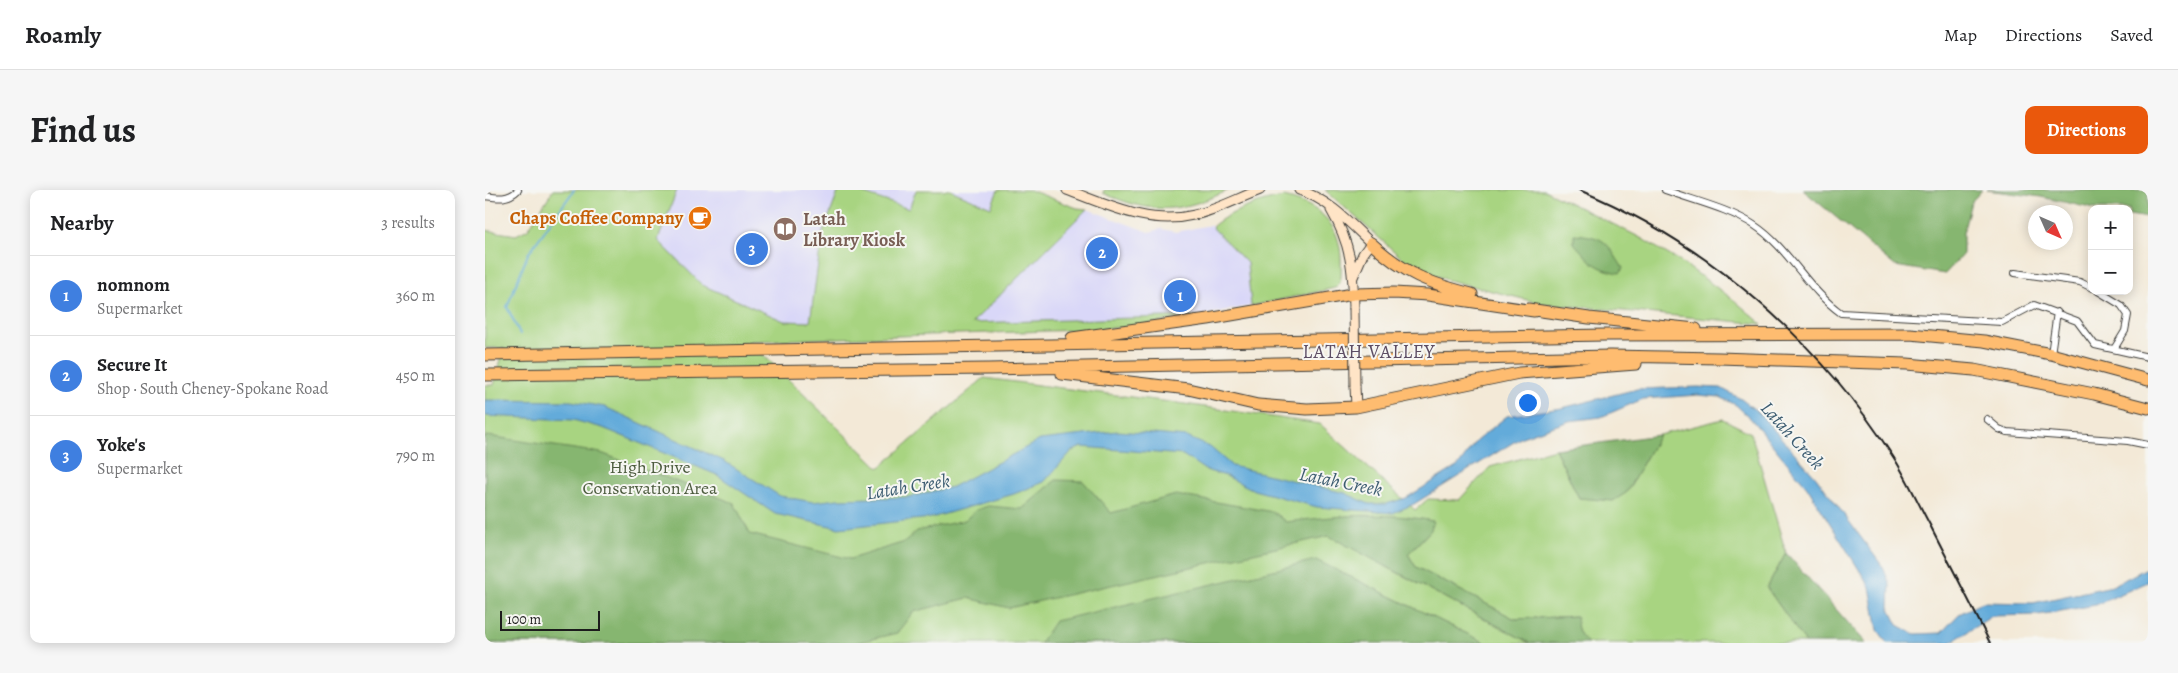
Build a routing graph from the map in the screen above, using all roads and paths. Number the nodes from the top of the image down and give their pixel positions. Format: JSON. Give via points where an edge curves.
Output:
{"nodes":[{"id":1,"x":518,"y":190,"type":"edge"},
{"id":2,"x":1067,"y":190,"type":"edge"},
{"id":3,"x":1259,"y":190,"type":"edge"},
{"id":4,"x":1299,"y":190,"type":"edge"},
{"id":5,"x":1665,"y":190,"type":"edge"},
{"id":6,"x":485,"y":196,"type":"edge"},
{"id":7,"x":1328,"y":206,"type":"junction"},
{"id":8,"x":1371,"y":243,"type":"junction"},
{"id":9,"x":2015,"y":274,"type":"dead end"},
{"id":10,"x":1353,"y":277,"type":"junction"},
{"id":11,"x":2088,"y":286,"type":"edge"},
{"id":12,"x":1353,"y":294,"type":"junction"},
{"id":13,"x":2105,"y":295,"type":"edge"},
{"id":14,"x":1534,"y":311,"type":"junction"},
{"id":15,"x":2057,"y":312,"type":"junction"},
{"id":16,"x":1745,"y":334,"type":"junction"},
{"id":17,"x":1021,"y":345,"type":"junction"},
{"id":18,"x":2114,"y":349,"type":"junction"},
{"id":19,"x":2051,"y":354,"type":"junction"},
{"id":20,"x":485,"y":355,"type":"edge"},
{"id":21,"x":2148,"y":357,"type":"edge"},
{"id":22,"x":1742,"y":359,"type":"junction"},
{"id":23,"x":1018,"y":369,"type":"junction"},
{"id":24,"x":485,"y":375,"type":"edge"},
{"id":25,"x":2148,"y":380,"type":"edge"},
{"id":26,"x":1356,"y":407,"type":"junction"},
{"id":27,"x":2148,"y":408,"type":"edge"},
{"id":28,"x":1987,"y":419,"type":"dead end"},
{"id":29,"x":2148,"y":445,"type":"edge"}],
"edges":[{"from":1,"to":6,"type":"street","via":[[512,196],[502,198]]},
{"from":2,"to":3,"type":"main road","via":[[1134,214],[1168,218],[1193,216]]},
{"from":4,"to":7,"type":"main road"},
{"from":5,"to":15,"type":"street","via":[[1733,214],[1754,225],[1778,247],[1826,302],[1841,313],[2003,322],[2033,305]]},
{"from":7,"to":8,"type":"main road"},
{"from":7,"to":10,"type":"main road","via":[[1346,239]]},
{"from":8,"to":10,"type":"main road"},
{"from":8,"to":14,"type":"highway","via":[[1399,267],[1426,281]]},
{"from":9,"to":11,"type":"street","via":[[2080,282]]},
{"from":10,"to":12,"type":"main road"},
{"from":12,"to":14,"type":"highway","via":[[1428,295]]},
{"from":12,"to":17,"type":"highway","via":[[1208,319]]},
{"from":12,"to":26,"type":"main road","bridge":true},
{"from":13,"to":18,"type":"street","via":[[2121,305],[2128,315],[2125,331]]},
{"from":14,"to":16,"type":"highway"},
{"from":15,"to":18,"type":"street","via":[[2077,321],[2095,345]]},
{"from":15,"to":19,"type":"street"},
{"from":16,"to":17,"type":"highway"},
{"from":16,"to":19,"type":"highway","via":[[1910,334],[1984,341]]},
{"from":17,"to":20,"type":"highway"},
{"from":18,"to":21,"type":"street"},
{"from":19,"to":25,"type":"highway"},
{"from":22,"to":23,"type":"highway","via":[[1601,356]]},
{"from":22,"to":26,"type":"highway","via":[[1544,370],[1480,380]]},
{"from":22,"to":27,"type":"highway","via":[[1907,364],[1974,370]]},
{"from":23,"to":24,"type":"highway"},
{"from":23,"to":26,"type":"highway","via":[[1188,389],[1258,405],[1307,409]]},
{"from":28,"to":29,"type":"street","via":[[2007,432]]}]}
